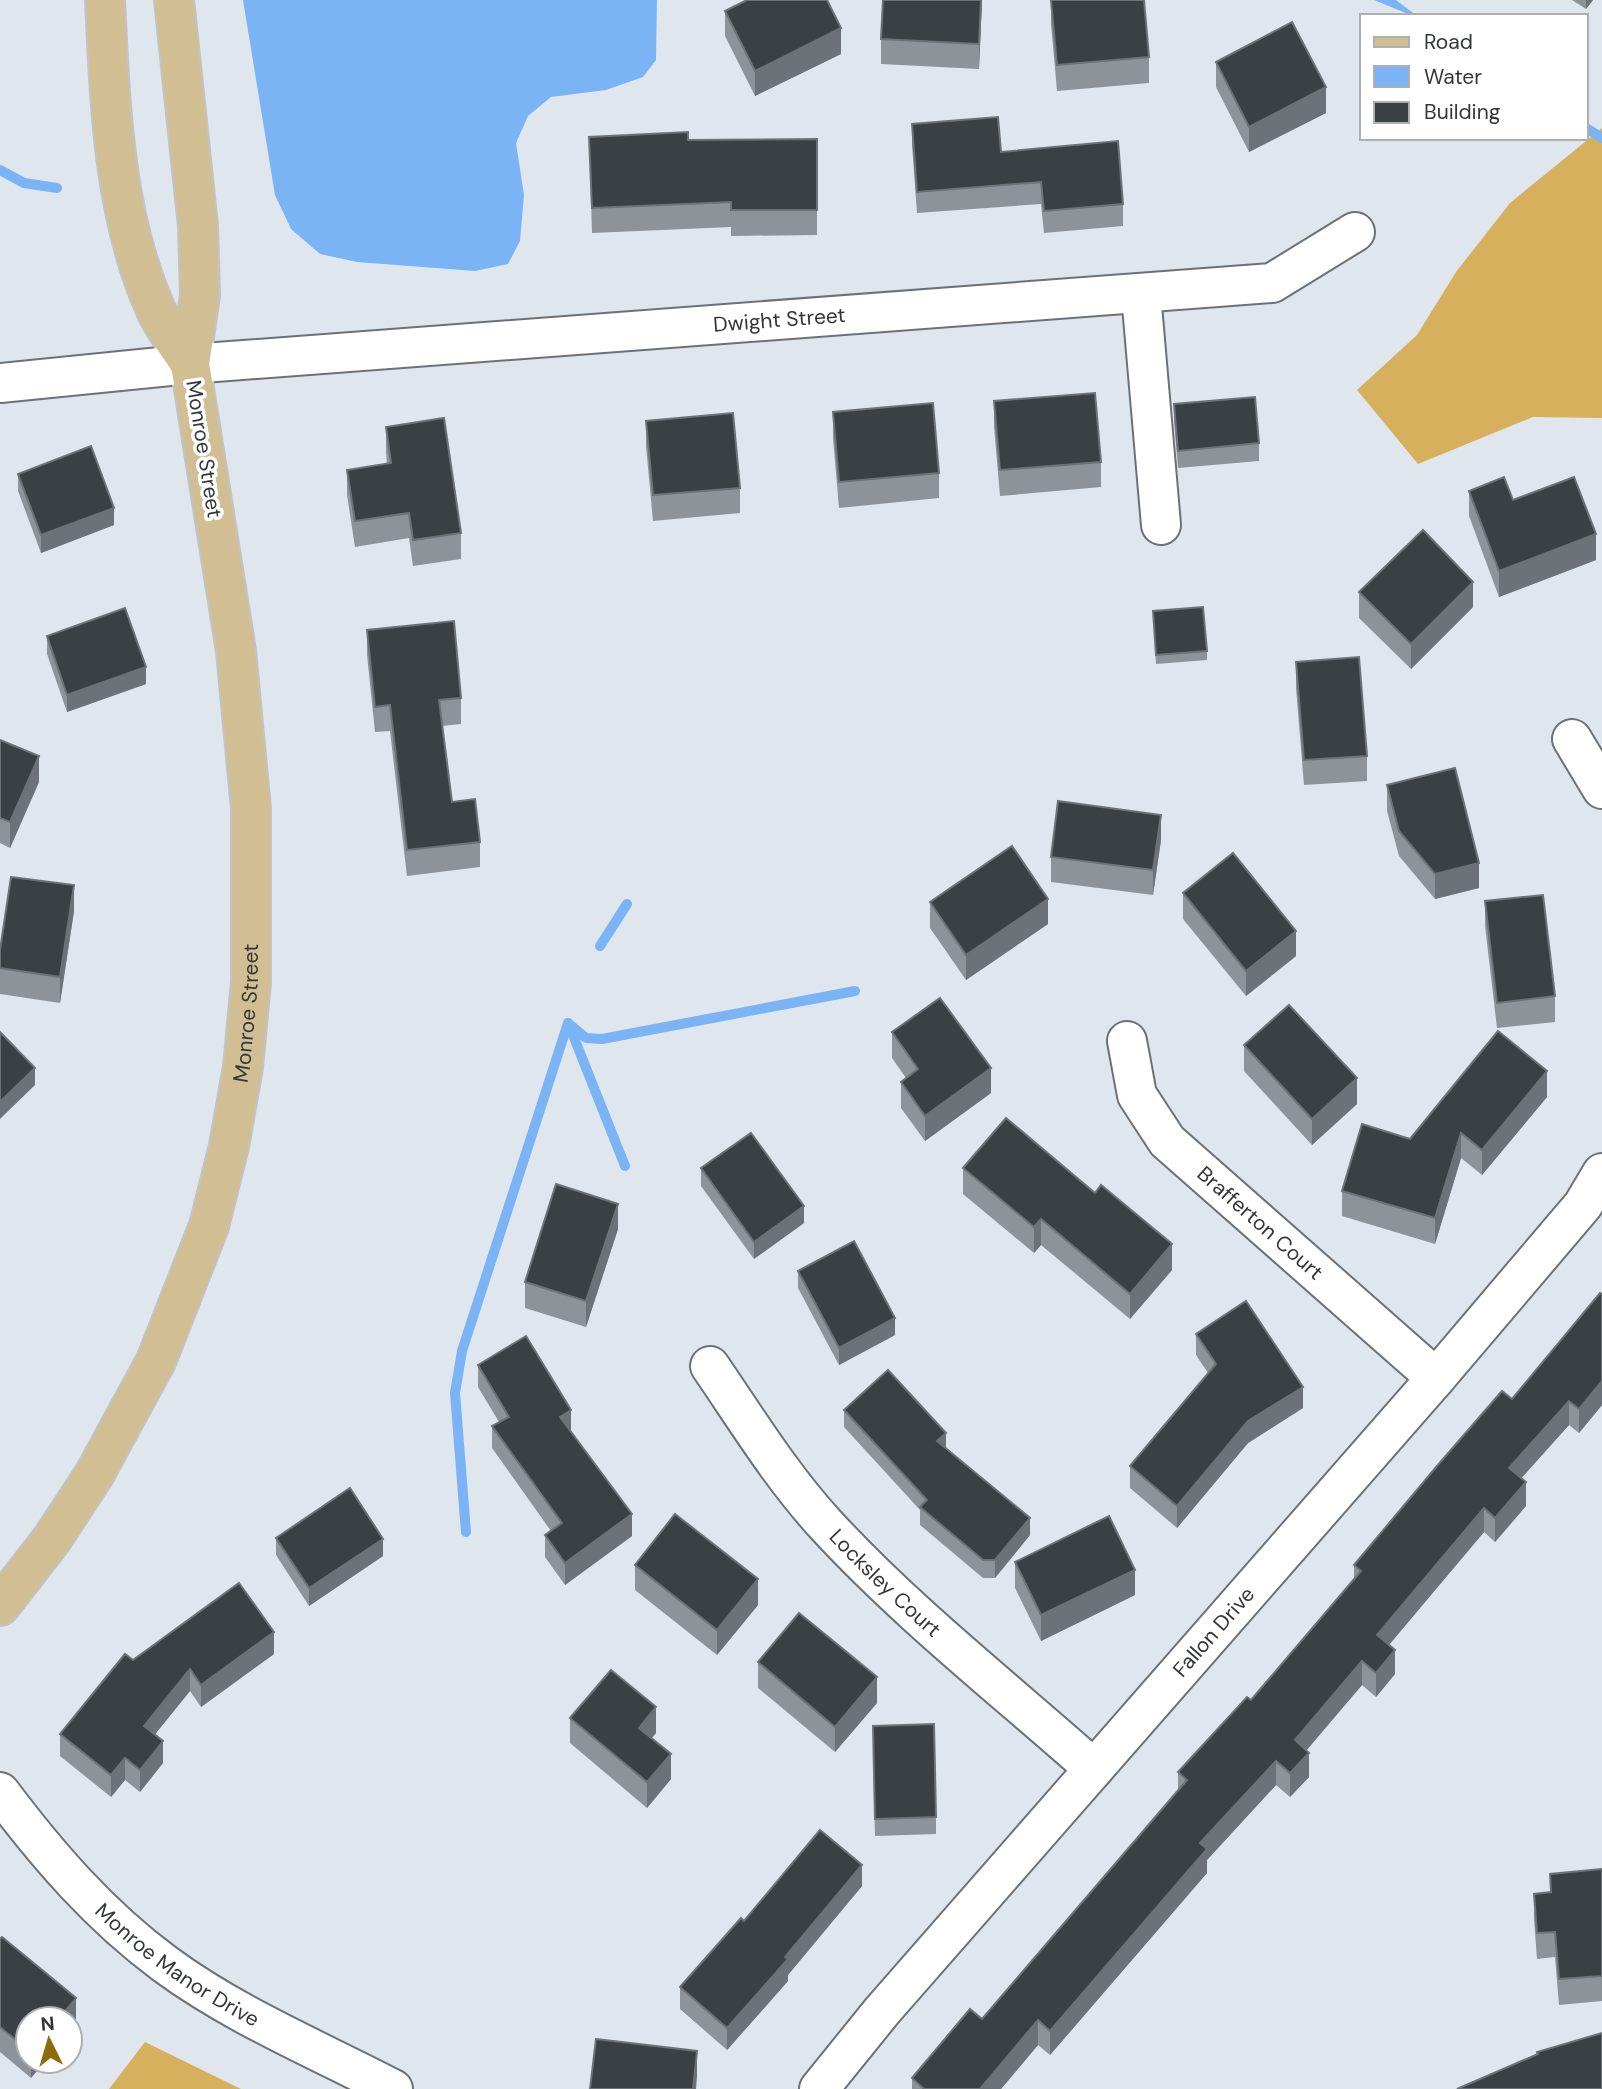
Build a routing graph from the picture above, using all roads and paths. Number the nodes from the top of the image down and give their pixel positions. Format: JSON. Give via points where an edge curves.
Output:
{"nodes":[{"id":1,"x":105,"y":0,"type":"edge"},
{"id":2,"x":174,"y":0,"type":"edge"},
{"id":3,"x":1355,"y":232,"type":"dead end"},
{"id":4,"x":1141,"y":293,"type":"junction"},
{"id":5,"x":190,"y":364,"type":"junction"},
{"id":6,"x":0,"y":383,"type":"edge"},
{"id":7,"x":1161,"y":525,"type":"dead end"},
{"id":8,"x":1572,"y":739,"type":"dead end"},
{"id":9,"x":1602,"y":789,"type":"edge"},
{"id":10,"x":1127,"y":1041,"type":"dead end"},
{"id":11,"x":1602,"y":1172,"type":"edge"},
{"id":12,"x":710,"y":1366,"type":"dead end"},
{"id":13,"x":1436,"y":1378,"type":"junction"},
{"id":14,"x":0,"y":1606,"type":"edge"},
{"id":15,"x":1094,"y":1769,"type":"junction"},
{"id":16,"x":0,"y":1793,"type":"edge"},
{"id":17,"x":393,"y":2089,"type":"edge"},
{"id":18,"x":819,"y":2089,"type":"edge"}],
"edges":[{"from":1,"to":5,"type":"main road","name":"Monroe Street","via":[[111,104],[133,244],[156,311]]},
{"from":2,"to":5,"type":"main road","name":"Monroe Street","via":[[198,226],[200,295]]},
{"from":3,"to":4,"type":"street","name":"Dwight Street","via":[[1272,283]]},
{"from":4,"to":5,"type":"street","name":"Dwight Street"},
{"from":4,"to":7,"type":"street"},
{"from":5,"to":6,"type":"street","name":"Dwight Street"},
{"from":5,"to":14,"type":"main road","name":"Monroe Street","via":[[245,723],[252,879],[251,982],[243,1067],[209,1226],[156,1361],[94,1475]]},
{"from":8,"to":9,"type":"street"},
{"from":10,"to":13,"type":"street","name":"Brafferton Court","via":[[1138,1095],[1167,1142]]},
{"from":11,"to":13,"type":"street","name":"Fallon Drive","via":[[1583,1205]]},
{"from":12,"to":15,"type":"street","name":"Locksley Court","via":[[783,1475],[826,1525],[897,1595]]},
{"from":13,"to":15,"type":"street","name":"Fallon Drive"},
{"from":15,"to":18,"type":"street","name":"Fallon Drive"},
{"from":16,"to":17,"type":"street","name":"Monroe Manor Drive","via":[[71,1881],[165,1964],[223,2001]]}]}
